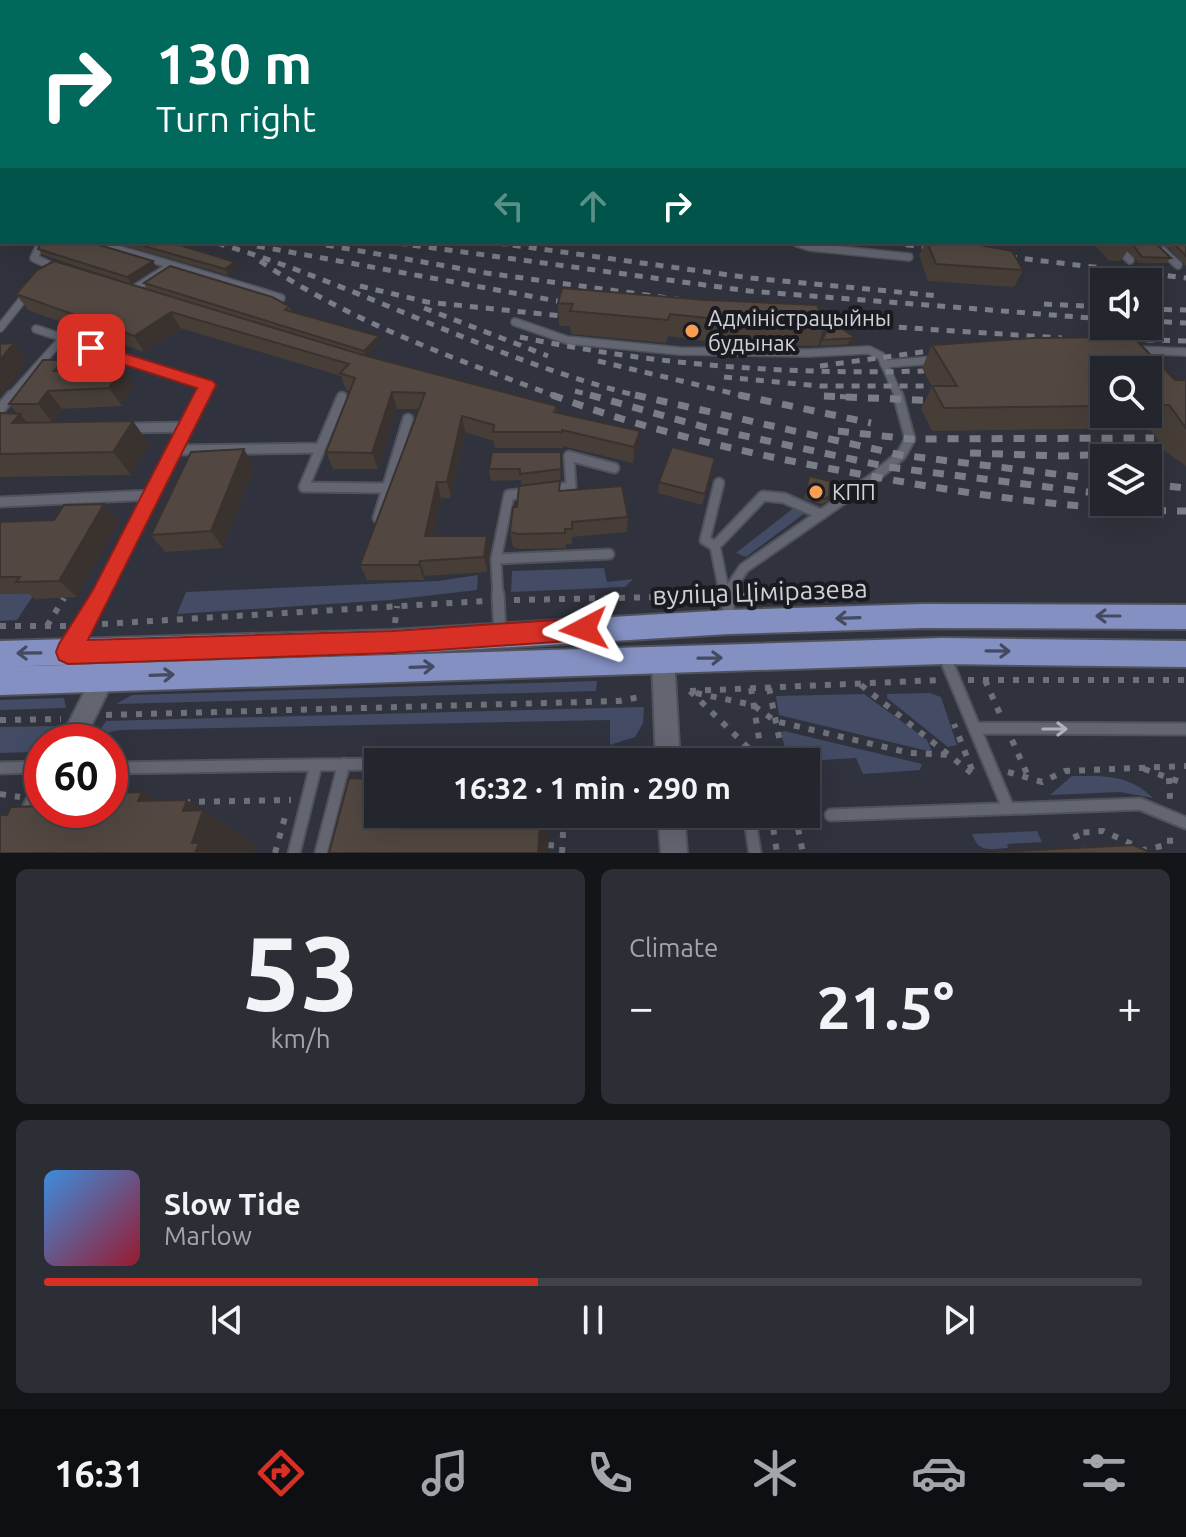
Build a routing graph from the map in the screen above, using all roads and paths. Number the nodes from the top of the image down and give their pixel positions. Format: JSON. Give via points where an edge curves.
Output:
{"nodes":[{"id":1,"x":40,"y":244,"type":"edge"},
{"id":2,"x":100,"y":244,"type":"edge"},
{"id":3,"x":800,"y":244,"type":"edge"},
{"id":4,"x":1113,"y":244,"type":"edge"},
{"id":5,"x":1155,"y":244,"type":"edge"},
{"id":6,"x":909,"y":257,"type":"dead end"},
{"id":7,"x":1130,"y":260,"type":"dead end"},
{"id":8,"x":49,"y":265,"type":"junction"},
{"id":9,"x":172,"y":265,"type":"junction"},
{"id":10,"x":1178,"y":265,"type":"dead end"},
{"id":11,"x":63,"y":270,"type":"edge"},
{"id":12,"x":39,"y":278,"type":"edge"},
{"id":13,"x":117,"y":287,"type":"edge"},
{"id":14,"x":29,"y":291,"type":"edge"},
{"id":15,"x":131,"y":291,"type":"junction"},
{"id":16,"x":146,"y":295,"type":"edge"},
{"id":17,"x":281,"y":298,"type":"edge"},
{"id":18,"x":515,"y":322,"type":"dead end"},
{"id":19,"x":0,"y":328,"type":"edge"},
{"id":20,"x":36,"y":329,"type":"dead end"},
{"id":21,"x":62,"y":339,"type":"junction"},
{"id":22,"x":1124,"y":349,"type":"edge"},
{"id":23,"x":1186,"y":352,"type":"edge"},
{"id":24,"x":943,"y":359,"type":"edge"},
{"id":25,"x":884,"y":364,"type":"junction"},
{"id":26,"x":342,"y":397,"type":"dead end"},
{"id":27,"x":0,"y":409,"type":"edge"},
{"id":28,"x":408,"y":419,"type":"dead end"},
{"id":29,"x":186,"y":427,"type":"junction"},
{"id":30,"x":124,"y":428,"type":"edge"},
{"id":31,"x":320,"y":448,"type":"junction"},
{"id":32,"x":174,"y":450,"type":"junction"},
{"id":33,"x":556,"y":456,"type":"edge"},
{"id":34,"x":569,"y":456,"type":"junction"},
{"id":35,"x":614,"y":468,"type":"dead end"},
{"id":36,"x":719,"y":483,"type":"dead end"},
{"id":37,"x":387,"y":488,"type":"junction"},
{"id":38,"x":152,"y":495,"type":"junction"},
{"id":39,"x":0,"y":502,"type":"edge"},
{"id":40,"x":820,"y":514,"type":"junction"},
{"id":41,"x":376,"y":525,"type":"edge"},
{"id":42,"x":715,"y":546,"type":"junction"},
{"id":43,"x":609,"y":554,"type":"dead end"},
{"id":44,"x":496,"y":559,"type":"junction"},
{"id":45,"x":802,"y":597,"type":"dead end"},
{"id":46,"x":64,"y":598,"type":"dead end"},
{"id":47,"x":500,"y":600,"type":"junction"},
{"id":48,"x":727,"y":609,"type":"junction"},
{"id":49,"x":1186,"y":617,"type":"edge"},
{"id":50,"x":83,"y":625,"type":"junction"},
{"id":51,"x":0,"y":626,"type":"edge"},
{"id":52,"x":47,"y":626,"type":"junction"},
{"id":53,"x":501,"y":635,"type":"junction"},
{"id":54,"x":942,"y":651,"type":"junction"},
{"id":55,"x":68,"y":652,"type":"junction"},
{"id":56,"x":0,"y":654,"type":"edge"},
{"id":57,"x":1186,"y":654,"type":"edge"},
{"id":58,"x":663,"y":660,"type":"junction"},
{"id":59,"x":104,"y":677,"type":"junction"},
{"id":60,"x":937,"y":680,"type":"dead end"},
{"id":61,"x":0,"y":681,"type":"edge"},
{"id":62,"x":859,"y":684,"type":"dead end"},
{"id":63,"x":751,"y":688,"type":"dead end"},
{"id":64,"x":769,"y":688,"type":"dead end"},
{"id":65,"x":943,"y":694,"type":"dead end"},
{"id":66,"x":640,"y":697,"type":"dead end"},
{"id":67,"x":753,"y":705,"type":"junction"},
{"id":68,"x":99,"y":716,"type":"dead end"},
{"id":69,"x":61,"y":719,"type":"dead end"},
{"id":70,"x":0,"y":720,"type":"edge"},
{"id":71,"x":775,"y":721,"type":"junction"},
{"id":72,"x":953,"y":721,"type":"dead end"},
{"id":73,"x":80,"y":724,"type":"edge"},
{"id":74,"x":977,"y":728,"type":"junction"},
{"id":75,"x":1186,"y":729,"type":"edge"},
{"id":76,"x":667,"y":748,"type":"edge"},
{"id":77,"x":750,"y":748,"type":"edge"},
{"id":78,"x":761,"y":748,"type":"edge"},
{"id":79,"x":781,"y":748,"type":"edge"},
{"id":80,"x":951,"y":755,"type":"junction"},
{"id":81,"x":344,"y":764,"type":"junction"},
{"id":82,"x":364,"y":764,"type":"edge"},
{"id":83,"x":316,"y":765,"type":"junction"},
{"id":84,"x":1186,"y":766,"type":"edge"},
{"id":85,"x":24,"y":767,"type":"edge"},
{"id":86,"x":1138,"y":767,"type":"junction"},
{"id":87,"x":0,"y":768,"type":"edge"},
{"id":88,"x":128,"y":768,"type":"edge"},
{"id":89,"x":990,"y":772,"type":"junction"},
{"id":90,"x":974,"y":775,"type":"junction"},
{"id":91,"x":1186,"y":784,"type":"edge"},
{"id":92,"x":308,"y":797,"type":"junction"},
{"id":93,"x":290,"y":800,"type":"junction"},
{"id":94,"x":1008,"y":808,"type":"junction"},
{"id":95,"x":831,"y":815,"type":"dead end"},
{"id":96,"x":175,"y":816,"type":"edge"},
{"id":97,"x":1186,"y":823,"type":"edge"},
{"id":98,"x":25,"y":828,"type":"edge"},
{"id":99,"x":563,"y":828,"type":"edge"},
{"id":100,"x":672,"y":828,"type":"edge"},
{"id":101,"x":751,"y":828,"type":"edge"},
{"id":102,"x":773,"y":828,"type":"edge"},
{"id":103,"x":798,"y":828,"type":"edge"},
{"id":104,"x":548,"y":845,"type":"dead end"},
{"id":105,"x":1156,"y":847,"type":"dead end"},
{"id":106,"x":562,"y":850,"type":"edge"},
{"id":107,"x":1144,"y":850,"type":"edge"},
{"id":108,"x":12,"y":853,"type":"edge"},
{"id":109,"x":275,"y":853,"type":"edge"},
{"id":110,"x":294,"y":853,"type":"edge"},
{"id":111,"x":321,"y":853,"type":"edge"},
{"id":112,"x":674,"y":853,"type":"edge"},
{"id":113,"x":755,"y":853,"type":"edge"},
{"id":114,"x":777,"y":853,"type":"edge"},
{"id":115,"x":803,"y":853,"type":"edge"},
{"id":116,"x":1083,"y":853,"type":"edge"},
{"id":117,"x":1163,"y":853,"type":"edge"}],
"edges":[{"from":1,"to":8,"type":"lane","via":[[34,258]]},
{"from":2,"to":9,"type":"lane"},
{"from":3,"to":6,"type":"lane"},
{"from":4,"to":7,"type":"lane"},
{"from":5,"to":10,"type":"lane"},
{"from":8,"to":11,"type":"lane"},
{"from":8,"to":12,"type":"lane"},
{"from":9,"to":15,"type":"lane"},
{"from":9,"to":17,"type":"lane"},
{"from":13,"to":15,"type":"lane"},
{"from":14,"to":19,"type":"lane"},
{"from":15,"to":16,"type":"lane"},
{"from":18,"to":25,"type":"lane","via":[[567,340],[679,351],[869,350]]},
{"from":20,"to":21,"type":"lane"},
{"from":21,"to":27,"type":"lane"},
{"from":21,"to":29,"type":"lane","via":[[207,385]]},
{"from":22,"to":23,"type":"lane"},
{"from":24,"to":25,"type":"lane"},
{"from":25,"to":40,"type":"lane","via":[[910,439],[888,467]]},
{"from":26,"to":31,"type":"lane"},
{"from":28,"to":37,"type":"lane"},
{"from":29,"to":30,"type":"lane"},
{"from":29,"to":32,"type":"lane"},
{"from":31,"to":32,"type":"lane"},
{"from":31,"to":37,"type":"lane","via":[[304,487]]},
{"from":32,"to":38,"type":"lane"},
{"from":33,"to":34,"type":"lane"},
{"from":34,"to":35,"type":"lane"},
{"from":34,"to":44,"type":"lane","via":[[571,487],[509,495]]},
{"from":36,"to":42,"type":"lane","via":[[705,540]]},
{"from":37,"to":41,"type":"lane"},
{"from":38,"to":39,"type":"lane"},
{"from":38,"to":50,"type":"lane"},
{"from":40,"to":42,"type":"lane","via":[[784,498],[763,496]]},
{"from":40,"to":48,"type":"lane","via":[[744,568]]},
{"from":42,"to":48,"type":"lane"},
{"from":43,"to":44,"type":"lane"},
{"from":44,"to":47,"type":"lane"},
{"from":45,"to":48,"type":"path"},
{"from":46,"to":52,"type":"path"},
{"from":47,"to":48,"type":"path"},
{"from":47,"to":50,"type":"path"},
{"from":47,"to":53,"type":"lane"},
{"from":49,"to":48,"type":"main road","name":"вуліца Ціміразева","one_way":true},
{"from":48,"to":53,"type":"main road","name":"вуліца Ціміразева"},
{"from":50,"to":52,"type":"path"},
{"from":50,"to":55,"type":"lane"},
{"from":51,"to":52,"type":"path"},
{"from":53,"to":55,"type":"main road","name":"вуліца Ціміразева"},
{"from":54,"to":57,"type":"main road","one_way":true},
{"from":58,"to":54,"type":"main road","one_way":true},
{"from":54,"to":74,"type":"lane"},
{"from":55,"to":56,"type":"main road","name":"вуліца Ціміразева","one_way":true},
{"from":59,"to":58,"type":"main road","one_way":true},
{"from":58,"to":76,"type":"street"},
{"from":59,"to":61,"type":"main road"},
{"from":59,"to":73,"type":"street"},
{"from":60,"to":65,"type":"path"},
{"from":62,"to":80,"type":"path"},
{"from":63,"to":67,"type":"path"},
{"from":64,"to":71,"type":"path"},
{"from":66,"to":68,"type":"path"},
{"from":67,"to":71,"type":"path"},
{"from":67,"to":77,"type":"path","via":[[690,691]]},
{"from":67,"to":78,"type":"path"},
{"from":69,"to":70,"type":"path"},
{"from":71,"to":79,"type":"path"},
{"from":71,"to":80,"type":"path","via":[[910,753]]},
{"from":72,"to":90,"type":"path"},
{"from":74,"to":75,"type":"lane","one_way":true},
{"from":74,"to":89,"type":"lane"},
{"from":80,"to":90,"type":"path"},
{"from":81,"to":82,"type":"lane"},
{"from":81,"to":83,"type":"lane"},
{"from":81,"to":111,"type":"lane"},
{"from":83,"to":88,"type":"lane"},
{"from":83,"to":92,"type":"lane"},
{"from":84,"to":86,"type":"path"},
{"from":85,"to":87,"type":"lane"},
{"from":86,"to":89,"type":"path","via":[[1065,771],[1042,782],[1014,771]]},
{"from":86,"to":91,"type":"path"},
{"from":89,"to":90,"type":"path"},
{"from":89,"to":94,"type":"lane"},
{"from":92,"to":93,"type":"path"},
{"from":92,"to":110,"type":"lane"},
{"from":93,"to":96,"type":"path","via":[[180,802]]},
{"from":93,"to":109,"type":"path"},
{"from":94,"to":95,"type":"lane"},
{"from":94,"to":97,"type":"lane","via":[[1140,804]]},
{"from":98,"to":108,"type":"street"},
{"from":99,"to":106,"type":"path"},
{"from":100,"to":112,"type":"street"},
{"from":101,"to":113,"type":"lane"},
{"from":102,"to":114,"type":"path"},
{"from":103,"to":115,"type":"path"},
{"from":104,"to":106,"type":"path"},
{"from":105,"to":117,"type":"path"},
{"from":107,"to":116,"type":"path","via":[[1103,831],[1075,833]]}]}
